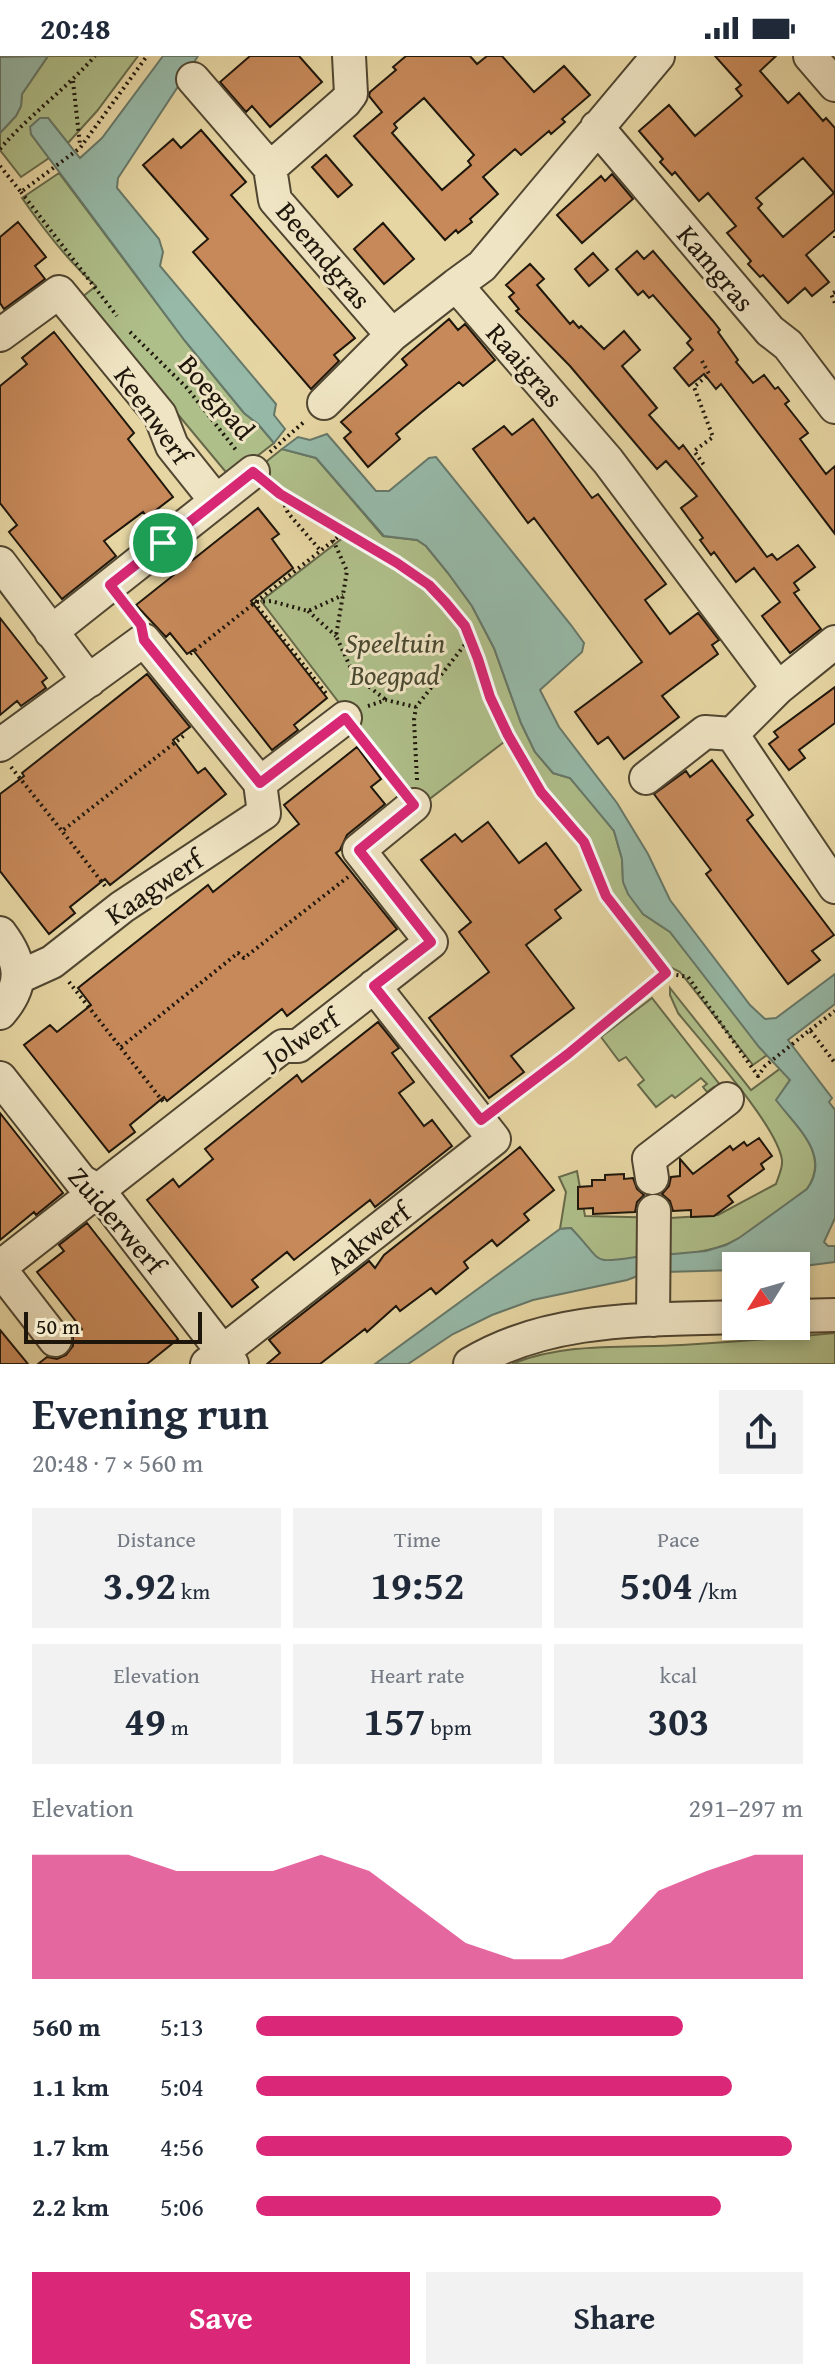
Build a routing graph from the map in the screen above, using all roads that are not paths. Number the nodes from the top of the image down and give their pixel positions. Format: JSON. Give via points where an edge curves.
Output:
{"nodes":[{"id":1,"x":349,"y":56,"type":"edge"},
{"id":2,"x":658,"y":56,"type":"edge"},
{"id":3,"x":810,"y":56,"type":"edge"},
{"id":4,"x":193,"y":79,"type":"dead end"},
{"id":5,"x":835,"y":85,"type":"edge"},
{"id":6,"x":597,"y":127,"type":"junction"},
{"id":7,"x":270,"y":168,"type":"junction"},
{"id":8,"x":456,"y":285,"type":"junction"},
{"id":9,"x":0,"y":335,"type":"edge"},
{"id":10,"x":392,"y":335,"type":"junction"},
{"id":11,"x":835,"y":407,"type":"edge"},
{"id":12,"x":313,"y":413,"type":"road end"},
{"id":13,"x":253,"y":472,"type":"road end"},
{"id":14,"x":216,"y":501,"type":"junction"},
{"id":15,"x":0,"y":563,"type":"edge"},
{"id":16,"x":51,"y":632,"type":"junction"},
{"id":17,"x":835,"y":642,"type":"edge"},
{"id":18,"x":89,"y":681,"type":"junction"},
{"id":19,"x":778,"y":688,"type":"junction"},
{"id":20,"x":345,"y":718,"type":"road end"},
{"id":21,"x":732,"y":734,"type":"junction"},
{"id":22,"x":4,"y":755,"type":"edge"},
{"id":23,"x":646,"y":778,"type":"dead end"},
{"id":24,"x":260,"y":783,"type":"junction"},
{"id":25,"x":414,"y":805,"type":"road end"},
{"id":26,"x":835,"y":887,"type":"edge"},
{"id":27,"x":0,"y":933,"type":"edge"},
{"id":28,"x":19,"y":977,"type":"junction"},
{"id":29,"x":374,"y":986,"type":"junction"},
{"id":30,"x":0,"y":1013,"type":"edge"},
{"id":31,"x":0,"y":1078,"type":"edge"},
{"id":32,"x":727,"y":1099,"type":"dead end"},
{"id":33,"x":652,"y":1178,"type":"dead end"},
{"id":34,"x":99,"y":1191,"type":"junction"},
{"id":35,"x":654,"y":1211,"type":"dead end"},
{"id":36,"x":0,"y":1268,"type":"edge"},
{"id":37,"x":835,"y":1315,"type":"edge"},
{"id":38,"x":810,"y":1316,"type":"edge"},
{"id":39,"x":722,"y":1318,"type":"edge"},
{"id":40,"x":653,"y":1320,"type":"junction"},
{"id":41,"x":55,"y":1340,"type":"dead end"},
{"id":42,"x":221,"y":1360,"type":"edge"},
{"id":43,"x":470,"y":1364,"type":"edge"}],
"edges":[{"from":1,"to":7,"type":"street","name":"Beemdgras","via":[[351,94]]},
{"from":2,"to":6,"type":"street"},
{"from":3,"to":5,"type":"street"},
{"from":4,"to":7,"type":"street","name":"Beemdgras"},
{"from":6,"to":8,"type":"street","via":[[482,266]]},
{"from":6,"to":11,"type":"street","name":"Kamgras","via":[[770,331],[788,345]]},
{"from":7,"to":10,"type":"street","name":"Beemdgras","via":[[275,200]]},
{"from":8,"to":10,"type":"street","name":"Beemdgras"},
{"from":8,"to":19,"type":"street","name":"Raaigras","via":[[608,461]]},
{"from":9,"to":14,"type":"street","name":"Keenwerf","via":[[59,292],[160,415],[172,446]]},
{"from":10,"to":12,"type":"street","name":"Beemdgras"},
{"from":13,"to":14,"type":"street"},
{"from":14,"to":16,"type":"street"},
{"from":15,"to":16,"type":"street"},
{"from":16,"to":18,"type":"street"},
{"from":17,"to":19,"type":"street"},
{"from":18,"to":22,"type":"street"},
{"from":18,"to":24,"type":"street","via":[[144,640]]},
{"from":19,"to":21,"type":"street"},
{"from":20,"to":24,"type":"street"},
{"from":21,"to":23,"type":"street","via":[[705,732]]},
{"from":21,"to":26,"type":"street"},
{"from":24,"to":28,"type":"street","name":"Kaagwerf","via":[[264,813],[122,907],[52,962]]},
{"from":25,"to":29,"type":"street","name":"Jolwerf","via":[[359,850],[431,942]]},
{"from":27,"to":28,"type":"street","via":[[14,951]]},
{"from":28,"to":30,"type":"street"},
{"from":29,"to":34,"type":"street","name":"Jolwerf","via":[[298,1046],[283,1046]]},
{"from":29,"to":42,"type":"street","name":"Aakwerf","via":[[494,1139]]},
{"from":31,"to":34,"type":"street","name":"Zuiderwerf","via":[[81,1181]]},
{"from":32,"to":33,"type":"street","via":[[649,1159]]},
{"from":34,"to":36,"type":"street","name":"Jolwerf"},
{"from":34,"to":42,"type":"street","name":"Zuiderwerf"},
{"from":35,"to":40,"type":"street"},
{"from":36,"to":41,"type":"street"},
{"from":37,"to":38,"type":"street"},
{"from":39,"to":40,"type":"street"},
{"from":40,"to":43,"type":"street","via":[[556,1329],[517,1339]]}]}
